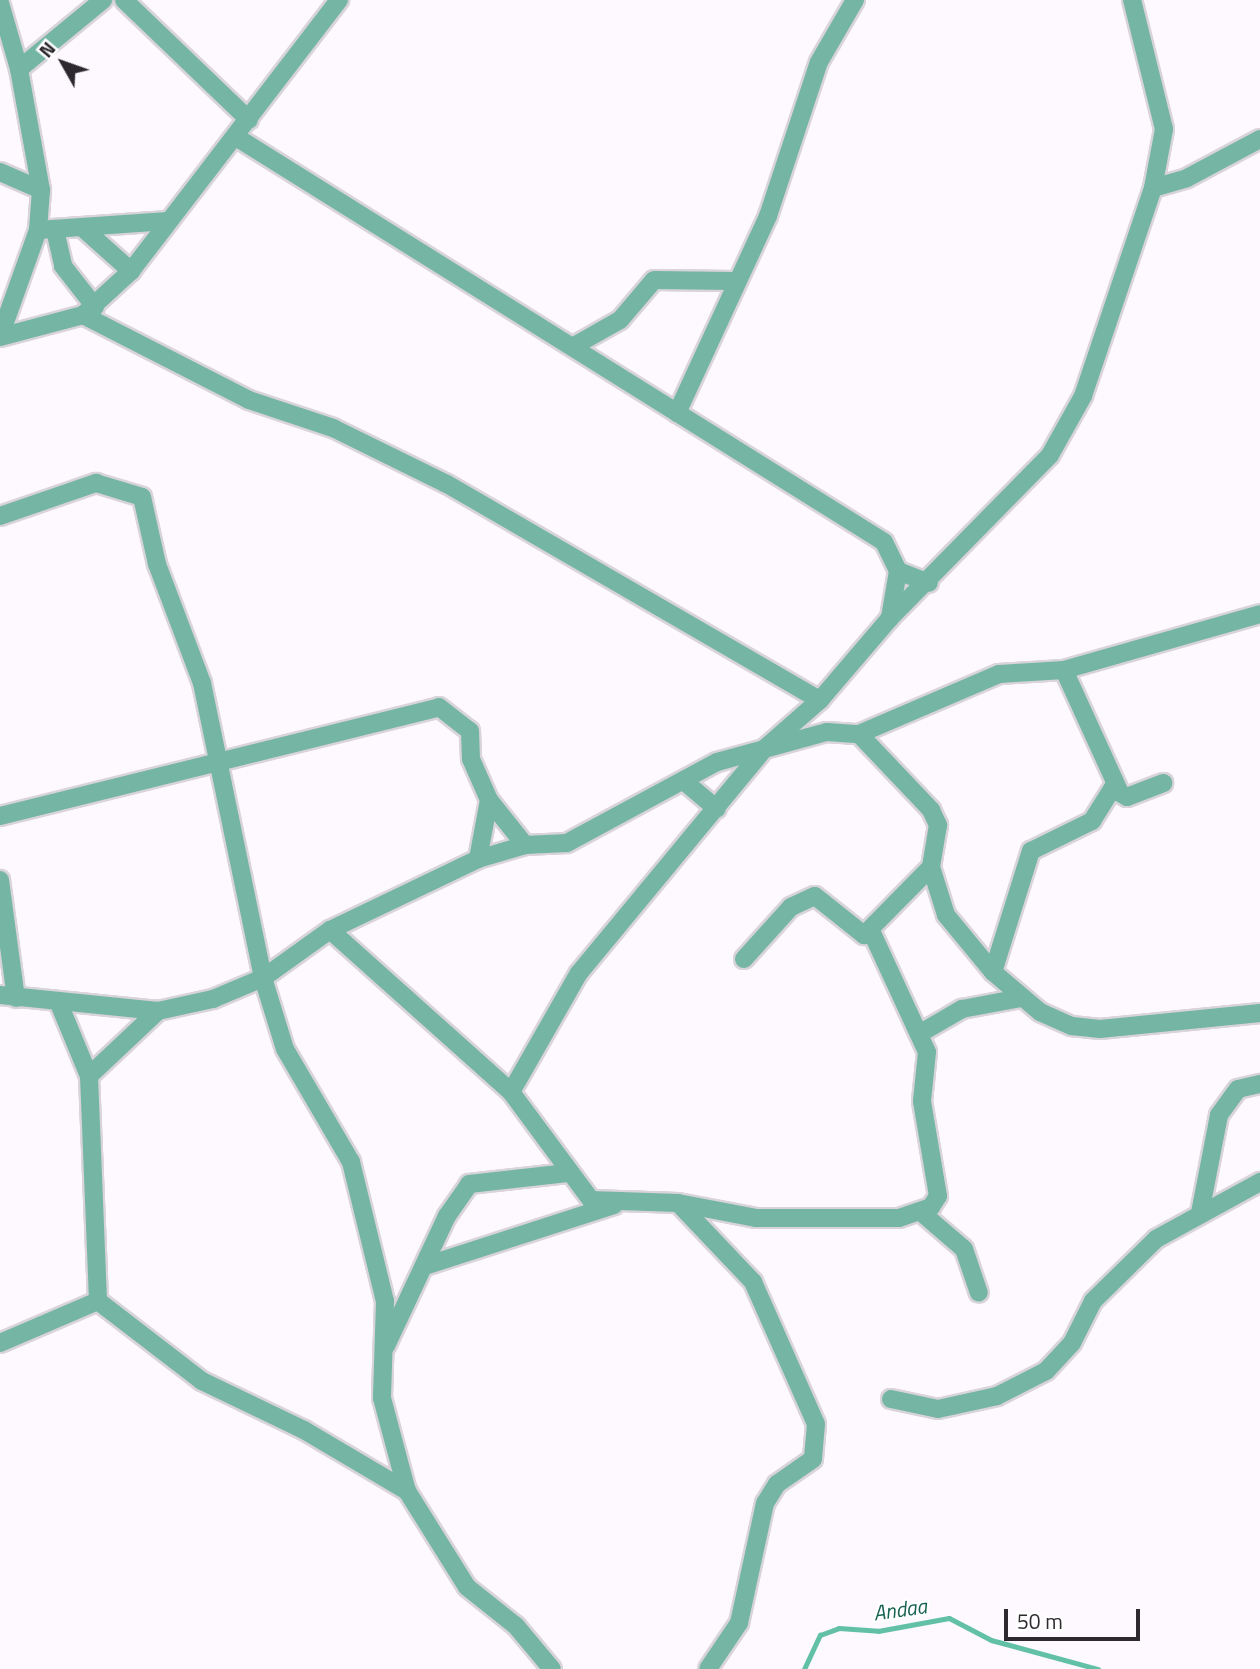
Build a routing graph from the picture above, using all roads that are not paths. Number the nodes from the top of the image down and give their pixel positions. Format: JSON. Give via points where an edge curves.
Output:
{"nodes":[{"id":1,"x":103,"y":0,"type":"edge"},
{"id":2,"x":124,"y":0,"type":"edge"},
{"id":3,"x":339,"y":0,"type":"edge"},
{"id":4,"x":855,"y":0,"type":"edge"},
{"id":5,"x":1132,"y":0,"type":"edge"},
{"id":6,"x":0,"y":3,"type":"edge"},
{"id":7,"x":19,"y":69,"type":"junction"},
{"id":8,"x":249,"y":120,"type":"junction"},
{"id":9,"x":236,"y":137,"type":"junction"},
{"id":10,"x":1260,"y":139,"type":"edge"},
{"id":11,"x":0,"y":172,"type":"edge"},
{"id":12,"x":1153,"y":188,"type":"junction"},
{"id":13,"x":41,"y":190,"type":"junction"},
{"id":14,"x":169,"y":221,"type":"junction"},
{"id":15,"x":47,"y":230,"type":"junction"},
{"id":16,"x":85,"y":230,"type":"junction"},
{"id":17,"x":131,"y":271,"type":"junction"},
{"id":18,"x":735,"y":281,"type":"junction"},
{"id":19,"x":7,"y":303,"type":"edge"},
{"id":20,"x":89,"y":311,"type":"junction"},
{"id":21,"x":0,"y":337,"type":"edge"},
{"id":22,"x":574,"y":346,"type":"junction"},
{"id":23,"x":677,"y":413,"type":"junction"},
{"id":24,"x":0,"y":516,"type":"edge"},
{"id":25,"x":898,"y":571,"type":"junction"},
{"id":26,"x":929,"y":583,"type":"junction"},
{"id":27,"x":1260,"y":614,"type":"edge"},
{"id":28,"x":890,"y":618,"type":"junction"},
{"id":29,"x":1064,"y":670,"type":"junction"},
{"id":30,"x":820,"y":700,"type":"junction"},
{"id":31,"x":859,"y":734,"type":"junction"},
{"id":32,"x":764,"y":749,"type":"junction"},
{"id":33,"x":222,"y":765,"type":"junction"},
{"id":34,"x":686,"y":783,"type":"junction"},
{"id":35,"x":1163,"y":783,"type":"dead end"},
{"id":36,"x":1115,"y":784,"type":"junction"},
{"id":37,"x":489,"y":800,"type":"junction"},
{"id":38,"x":717,"y":809,"type":"junction"},
{"id":39,"x":0,"y":816,"type":"edge"},
{"id":40,"x":525,"y":845,"type":"junction"},
{"id":41,"x":478,"y":859,"type":"junction"},
{"id":42,"x":931,"y":867,"type":"junction"},
{"id":43,"x":0,"y":880,"type":"edge"},
{"id":44,"x":330,"y":930,"type":"junction"},
{"id":45,"x":871,"y":931,"type":"junction"},
{"id":46,"x":744,"y":958,"type":"dead end"},
{"id":47,"x":993,"y":972,"type":"junction"},
{"id":48,"x":263,"y":978,"type":"junction"},
{"id":49,"x":8,"y":996,"type":"edge"},
{"id":50,"x":1020,"y":998,"type":"junction"},
{"id":51,"x":60,"y":1006,"type":"junction"},
{"id":52,"x":158,"y":1011,"type":"junction"},
{"id":53,"x":1260,"y":1013,"type":"edge"},
{"id":54,"x":919,"y":1034,"type":"junction"},
{"id":55,"x":89,"y":1076,"type":"junction"},
{"id":56,"x":1260,"y":1084,"type":"edge"},
{"id":57,"x":511,"y":1092,"type":"junction"},
{"id":58,"x":567,"y":1173,"type":"junction"},
{"id":59,"x":1260,"y":1182,"type":"edge"},
{"id":60,"x":678,"y":1203,"type":"junction"},
{"id":61,"x":614,"y":1205,"type":"junction"},
{"id":62,"x":922,"y":1213,"type":"junction"},
{"id":63,"x":1200,"y":1213,"type":"junction"},
{"id":64,"x":425,"y":1266,"type":"junction"},
{"id":65,"x":979,"y":1293,"type":"dead end"},
{"id":66,"x":98,"y":1301,"type":"junction"},
{"id":67,"x":0,"y":1343,"type":"edge"},
{"id":68,"x":384,"y":1349,"type":"junction"},
{"id":69,"x":891,"y":1399,"type":"dead end"},
{"id":70,"x":407,"y":1491,"type":"junction"},
{"id":71,"x":552,"y":1669,"type":"edge"},
{"id":72,"x":708,"y":1669,"type":"edge"}],
"edges":[{"from":1,"to":7,"type":"street"},
{"from":2,"to":8,"type":"street"},
{"from":3,"to":8,"type":"street"},
{"from":4,"to":18,"type":"street","via":[[819,62],[768,216]]},
{"from":5,"to":12,"type":"street","via":[[1164,130]]},
{"from":6,"to":7,"type":"street"},
{"from":7,"to":13,"type":"street"},
{"from":8,"to":9,"type":"street"},
{"from":9,"to":14,"type":"street"},
{"from":9,"to":22,"type":"street"},
{"from":10,"to":12,"type":"street","via":[[1187,178]]},
{"from":11,"to":13,"type":"street"},
{"from":12,"to":26,"type":"street","via":[[1083,396],[1051,456]]},
{"from":13,"to":15,"type":"street"},
{"from":14,"to":16,"type":"street"},
{"from":14,"to":17,"type":"street"},
{"from":15,"to":16,"type":"street"},
{"from":15,"to":19,"type":"street"},
{"from":15,"to":20,"type":"street"},
{"from":16,"to":17,"type":"street"},
{"from":17,"to":20,"type":"street"},
{"from":18,"to":22,"type":"street","via":[[654,280],[620,320]]},
{"from":18,"to":23,"type":"street"},
{"from":19,"to":21,"type":"street"},
{"from":20,"to":21,"type":"street"},
{"from":20,"to":30,"type":"street","via":[[249,400],[332,428],[447,484]]},
{"from":22,"to":23,"type":"street"},
{"from":23,"to":25,"type":"street","via":[[884,541]]},
{"from":24,"to":33,"type":"street","via":[[96,484],[142,497],[157,564],[202,682]]},
{"from":25,"to":26,"type":"street"},
{"from":25,"to":28,"type":"street"},
{"from":26,"to":28,"type":"street"},
{"from":27,"to":29,"type":"street"},
{"from":28,"to":30,"type":"street"},
{"from":29,"to":31,"type":"street","via":[[972,682]]},
{"from":29,"to":36,"type":"street"},
{"from":30,"to":32,"type":"street"},
{"from":31,"to":32,"type":"street","via":[[797,736]]},
{"from":31,"to":42,"type":"street","via":[[937,818]]},
{"from":32,"to":34,"type":"street","via":[[717,762]]},
{"from":32,"to":38,"type":"street"},
{"from":33,"to":37,"type":"street","via":[[439,707],[470,731],[471,759]]},
{"from":33,"to":39,"type":"street"},
{"from":33,"to":48,"type":"street"},
{"from":34,"to":38,"type":"street"},
{"from":34,"to":40,"type":"street","via":[[566,843]]},
{"from":35,"to":36,"type":"street","via":[[1127,797]]},
{"from":36,"to":47,"type":"street","via":[[1092,821],[1031,851]]},
{"from":37,"to":40,"type":"street"},
{"from":37,"to":41,"type":"street"},
{"from":38,"to":57,"type":"street","via":[[579,973]]},
{"from":40,"to":41,"type":"street"},
{"from":41,"to":44,"type":"street"},
{"from":42,"to":45,"type":"street"},
{"from":42,"to":47,"type":"street","via":[[946,915]]},
{"from":43,"to":49,"type":"street"},
{"from":44,"to":48,"type":"street"},
{"from":44,"to":57,"type":"street"},
{"from":45,"to":46,"type":"street","via":[[858,934],[825,902],[804,899]]},
{"from":45,"to":54,"type":"street"},
{"from":47,"to":50,"type":"street"},
{"from":48,"to":52,"type":"street"},
{"from":48,"to":68,"type":"street","via":[[285,1049],[351,1162],[385,1301]]},
{"from":49,"to":51,"type":"street"},
{"from":50,"to":53,"type":"street","via":[[1072,1026],[1100,1029]]},
{"from":50,"to":54,"type":"street","via":[[962,1009]]},
{"from":51,"to":52,"type":"street"},
{"from":51,"to":55,"type":"street"},
{"from":52,"to":55,"type":"street"},
{"from":54,"to":62,"type":"street","via":[[927,1052],[922,1101],[938,1196]]},
{"from":55,"to":66,"type":"street"},
{"from":56,"to":63,"type":"street","via":[[1238,1089],[1219,1115]]},
{"from":57,"to":58,"type":"street","via":[[548,1135]]},
{"from":58,"to":61,"type":"street","via":[[591,1200]]},
{"from":58,"to":64,"type":"street","via":[[469,1184]]},
{"from":59,"to":63,"type":"street"},
{"from":60,"to":61,"type":"street"},
{"from":60,"to":62,"type":"street","via":[[756,1218]]},
{"from":60,"to":72,"type":"street","via":[[753,1282],[816,1424],[813,1459],[777,1484],[765,1503],[739,1623]]},
{"from":61,"to":64,"type":"street"},
{"from":62,"to":65,"type":"street","via":[[964,1249]]},
{"from":63,"to":69,"type":"street","via":[[1156,1239],[1114,1278],[1046,1371],[997,1396],[938,1409]]},
{"from":64,"to":68,"type":"street"},
{"from":66,"to":67,"type":"street"},
{"from":66,"to":70,"type":"street","via":[[202,1381],[304,1430]]},
{"from":68,"to":70,"type":"street","via":[[382,1398]]},
{"from":70,"to":71,"type":"street","via":[[467,1587],[516,1626]]}]}
